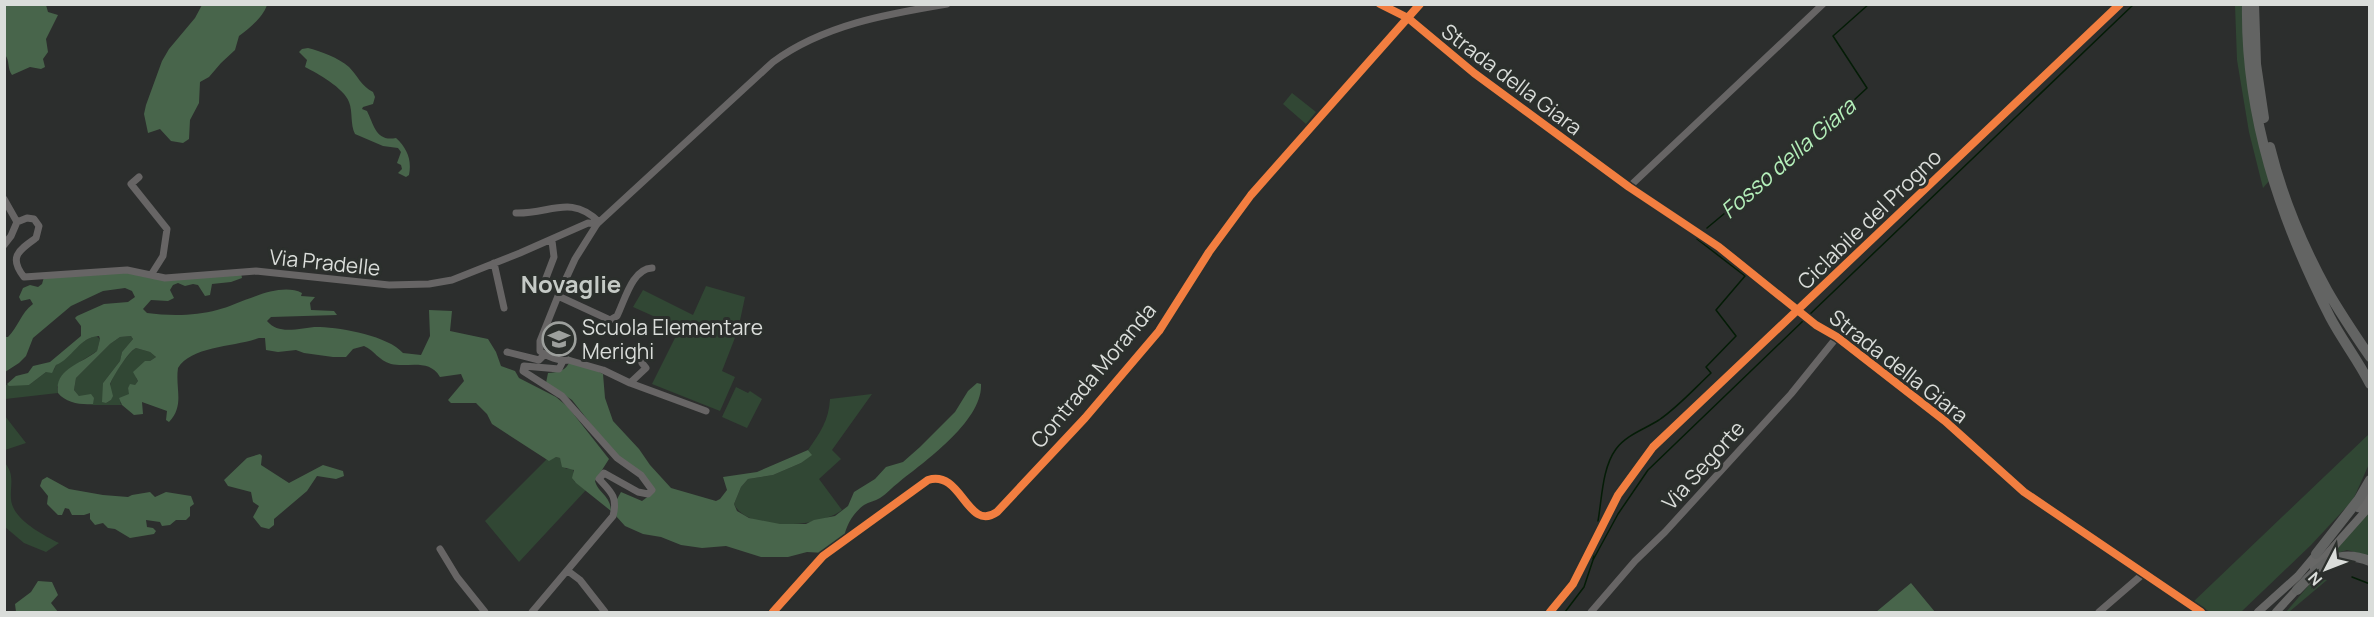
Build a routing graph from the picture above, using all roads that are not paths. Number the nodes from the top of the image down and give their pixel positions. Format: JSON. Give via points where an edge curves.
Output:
{"nodes":[{"id":1,"x":947,"y":4,"type":"edge"},
{"id":2,"x":1380,"y":4,"type":"edge"},
{"id":3,"x":1420,"y":4,"type":"edge"},
{"id":4,"x":1823,"y":4,"type":"edge"},
{"id":5,"x":2247,"y":4,"type":"edge"},
{"id":6,"x":2254,"y":4,"type":"edge"},
{"id":7,"x":1408,"y":18,"type":"junction"},
{"id":8,"x":139,"y":177,"type":"dead end"},
{"id":9,"x":1629,"y":187,"type":"junction"},
{"id":10,"x":4,"y":199,"type":"edge"},
{"id":11,"x":516,"y":213,"type":"dead end"},
{"id":12,"x":17,"y":222,"type":"junction"},
{"id":13,"x":598,"y":223,"type":"junction"},
{"id":14,"x":552,"y":241,"type":"junction"},
{"id":15,"x":4,"y":245,"type":"edge"},
{"id":16,"x":494,"y":263,"type":"junction"},
{"id":17,"x":652,"y":268,"type":"dead end"},
{"id":18,"x":151,"y":275,"type":"junction"},
{"id":19,"x":546,"y":278,"type":"dead end"},
{"id":20,"x":2314,"y":284,"type":"junction"},
{"id":21,"x":2327,"y":290,"type":"junction"},
{"id":22,"x":558,"y":296,"type":"junction"},
{"id":23,"x":504,"y":308,"type":"dead end"},
{"id":24,"x":1837,"y":337,"type":"junction"},
{"id":25,"x":2370,"y":350,"type":"edge"},
{"id":26,"x":507,"y":352,"type":"dead end"},
{"id":27,"x":544,"y":355,"type":"junction"},
{"id":28,"x":2370,"y":357,"type":"edge"},
{"id":29,"x":563,"y":361,"type":"junction"},
{"id":30,"x":642,"y":363,"type":"dead end"},
{"id":31,"x":2370,"y":370,"type":"edge"},
{"id":32,"x":630,"y":383,"type":"junction"},
{"id":33,"x":2370,"y":384,"type":"edge"},
{"id":34,"x":706,"y":411,"type":"dead end"},
{"id":35,"x":2370,"y":480,"type":"edge"},
{"id":36,"x":2370,"y":495,"type":"edge"},
{"id":37,"x":2370,"y":506,"type":"edge"},
{"id":38,"x":440,"y":549,"type":"dead end"},
{"id":39,"x":2316,"y":554,"type":"junction"},
{"id":40,"x":2370,"y":561,"type":"edge"},
{"id":41,"x":568,"y":571,"type":"junction"},
{"id":42,"x":2143,"y":574,"type":"junction"},
{"id":43,"x":2297,"y":590,"type":"junction"},
{"id":44,"x":485,"y":612,"type":"edge"},
{"id":45,"x":532,"y":612,"type":"edge"},
{"id":46,"x":605,"y":612,"type":"edge"},
{"id":47,"x":773,"y":612,"type":"edge"},
{"id":48,"x":1591,"y":612,"type":"edge"},
{"id":49,"x":2099,"y":612,"type":"edge"},
{"id":50,"x":2199,"y":612,"type":"edge"},
{"id":51,"x":2258,"y":612,"type":"edge"},
{"id":52,"x":2276,"y":612,"type":"edge"}],
"edges":[{"from":1,"to":13,"type":"street","via":[[879,17],[832,31],[790,50]]},
{"from":2,"to":7,"type":"street","name":"Strada della Giara"},
{"from":3,"to":7,"type":"street","name":"Contrada Moranda"},
{"from":4,"to":9,"type":"street"},
{"from":5,"to":20,"type":"highway","via":[[2246,42],[2266,163]]},
{"from":6,"to":21,"type":"highway","via":[[2256,64],[2273,160]]},
{"from":7,"to":9,"type":"street","name":"Strada della Giara","via":[[1474,73]]},
{"from":7,"to":47,"type":"street","name":"Contrada Moranda","via":[[1264,178],[1209,252],[1159,331],[997,512],[990,517],[976,514],[949,483],[936,478],[928,480],[823,556]]},
{"from":8,"to":18,"type":"street","via":[[131,184],[167,229],[163,256]]},
{"from":9,"to":24,"type":"street","name":"Strada della Giara","via":[[1719,247],[1816,325]]},
{"from":10,"to":12,"type":"street"},
{"from":11,"to":13,"type":"street","via":[[569,206],[587,210]]},
{"from":12,"to":15,"type":"street"},
{"from":12,"to":18,"type":"street","name":"Via Pradelle","via":[[27,218],[39,225],[36,238],[16,257],[15,264],[24,277],[127,270]]},
{"from":13,"to":14,"type":"street","name":"Via Pradelle","via":[[588,223]]},
{"from":13,"to":22,"type":"street"},
{"from":14,"to":16,"type":"street","name":"Via Pradelle"},
{"from":14,"to":19,"type":"street","via":[[554,257]]},
{"from":16,"to":18,"type":"street","name":"Via Pradelle","via":[[452,280],[407,285],[256,271],[165,278]]},
{"from":16,"to":23,"type":"street"},
{"from":17,"to":22,"type":"street","via":[[638,273],[617,316],[610,320]]},
{"from":20,"to":31,"type":"highway"},
{"from":20,"to":33,"type":"highway"},
{"from":21,"to":25,"type":"highway"},
{"from":21,"to":28,"type":"highway"},
{"from":22,"to":27,"type":"street","via":[[540,341]]},
{"from":24,"to":42,"type":"street","name":"Strada della Giara","via":[[1945,421],[2024,492]]},
{"from":24,"to":48,"type":"street","name":"Via Segorte","via":[[1791,394]]},
{"from":26,"to":27,"type":"street","via":[[539,360]]},
{"from":27,"to":29,"type":"street"},
{"from":29,"to":32,"type":"street","via":[[603,370]]},
{"from":29,"to":41,"type":"street","via":[[559,369],[531,365],[524,366],[523,372],[562,396],[617,458],[641,475],[652,490],[648,494],[638,492],[604,473],[600,476],[616,504],[613,516]]},
{"from":30,"to":32,"type":"street","via":[[646,368]]},
{"from":32,"to":34,"type":"street"},
{"from":35,"to":39,"type":"highway"},
{"from":36,"to":39,"type":"main road"},
{"from":37,"to":43,"type":"main road"},
{"from":38,"to":44,"type":"street"},
{"from":39,"to":51,"type":"main road"},
{"from":40,"to":43,"type":"highway","via":[[2349,555],[2336,557]]},
{"from":41,"to":45,"type":"street"},
{"from":41,"to":46,"type":"street"},
{"from":42,"to":49,"type":"street"},
{"from":42,"to":50,"type":"street","name":"Strada della Giara"},
{"from":43,"to":52,"type":"main road"}]}
